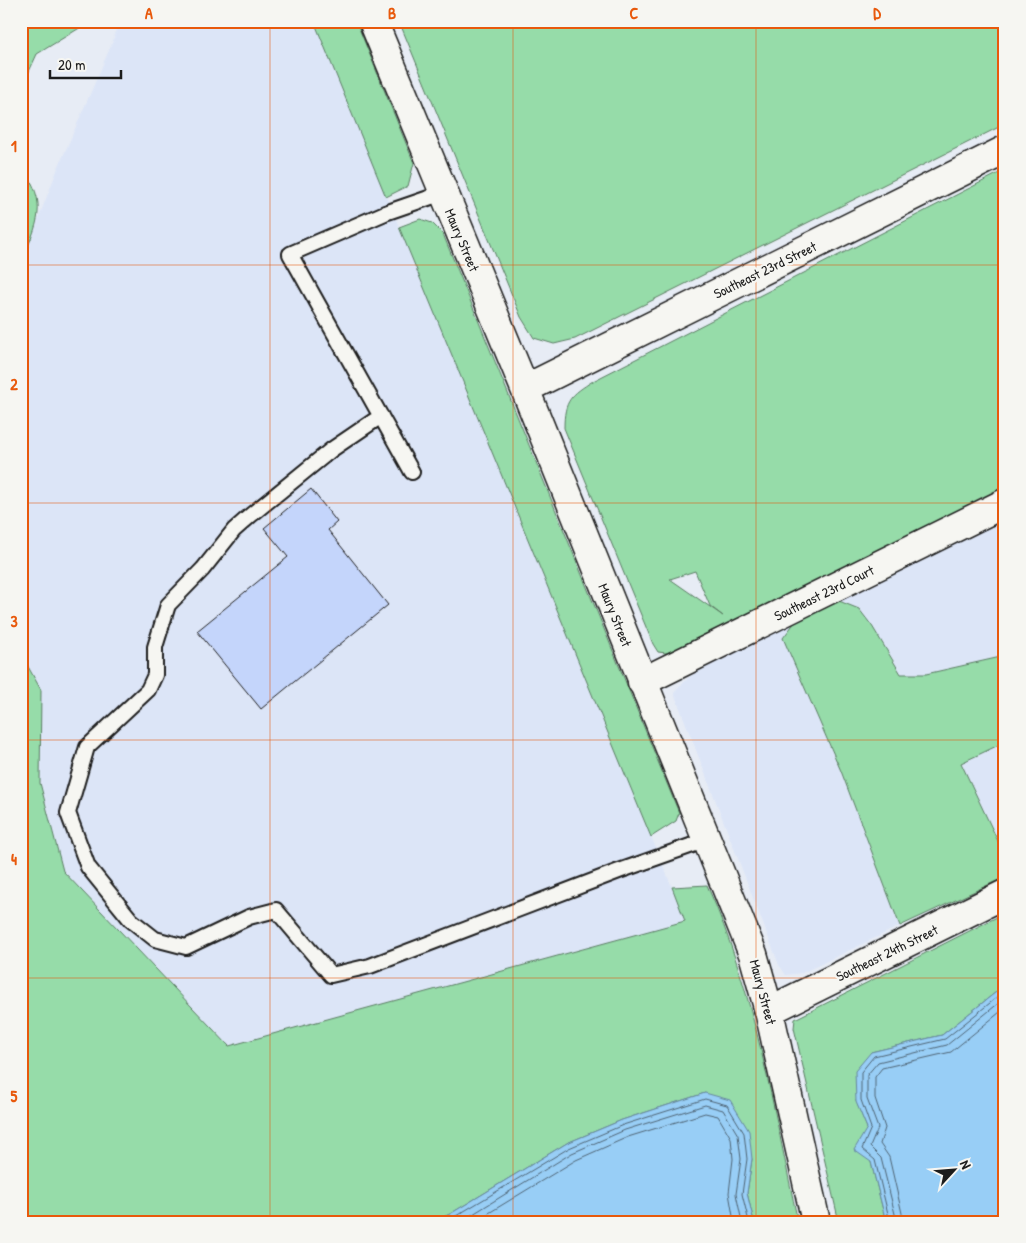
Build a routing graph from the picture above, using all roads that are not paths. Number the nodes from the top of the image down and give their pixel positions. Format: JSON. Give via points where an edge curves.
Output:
{"nodes":[{"id":1,"x":373,"y":21,"type":"edge"},
{"id":2,"x":1005,"y":150,"type":"edge"},
{"id":3,"x":443,"y":193,"type":"junction"},
{"id":4,"x":525,"y":389,"type":"junction"},
{"id":5,"x":381,"y":416,"type":"junction"},
{"id":6,"x":412,"y":472,"type":"dead end"},
{"id":7,"x":1005,"y":503,"type":"edge"},
{"id":8,"x":642,"y":682,"type":"junction"},
{"id":9,"x":707,"y":840,"type":"junction"},
{"id":10,"x":1005,"y":894,"type":"edge"},
{"id":11,"x":769,"y":1011,"type":"junction"},
{"id":12,"x":816,"y":1222,"type":"edge"}],
"edges":[{"from":1,"to":3,"type":"main road","name":"Maury Street"},
{"from":2,"to":4,"type":"main road","name":"Southeast 23rd Street"},
{"from":3,"to":4,"type":"main road","name":"Maury Street"},
{"from":3,"to":5,"type":"lane","via":[[385,213],[290,254]]},
{"from":4,"to":8,"type":"main road","name":"Maury Street"},
{"from":5,"to":6,"type":"lane"},
{"from":5,"to":9,"type":"lane","via":[[331,450],[251,514],[168,604],[155,646],[155,675],[148,690],[87,746],[68,813],[88,868],[131,920],[155,939],[186,947],[249,917],[276,910],[330,975],[370,966]]},
{"from":7,"to":8,"type":"main road","name":"Southeast 23rd Court"},
{"from":8,"to":9,"type":"main road","name":"Maury Street"},
{"from":9,"to":11,"type":"main road","name":"Maury Street","via":[[753,954]]},
{"from":10,"to":11,"type":"main road","name":"Southeast 24th Street"},
{"from":11,"to":12,"type":"main road","name":"Maury Street"}]}
